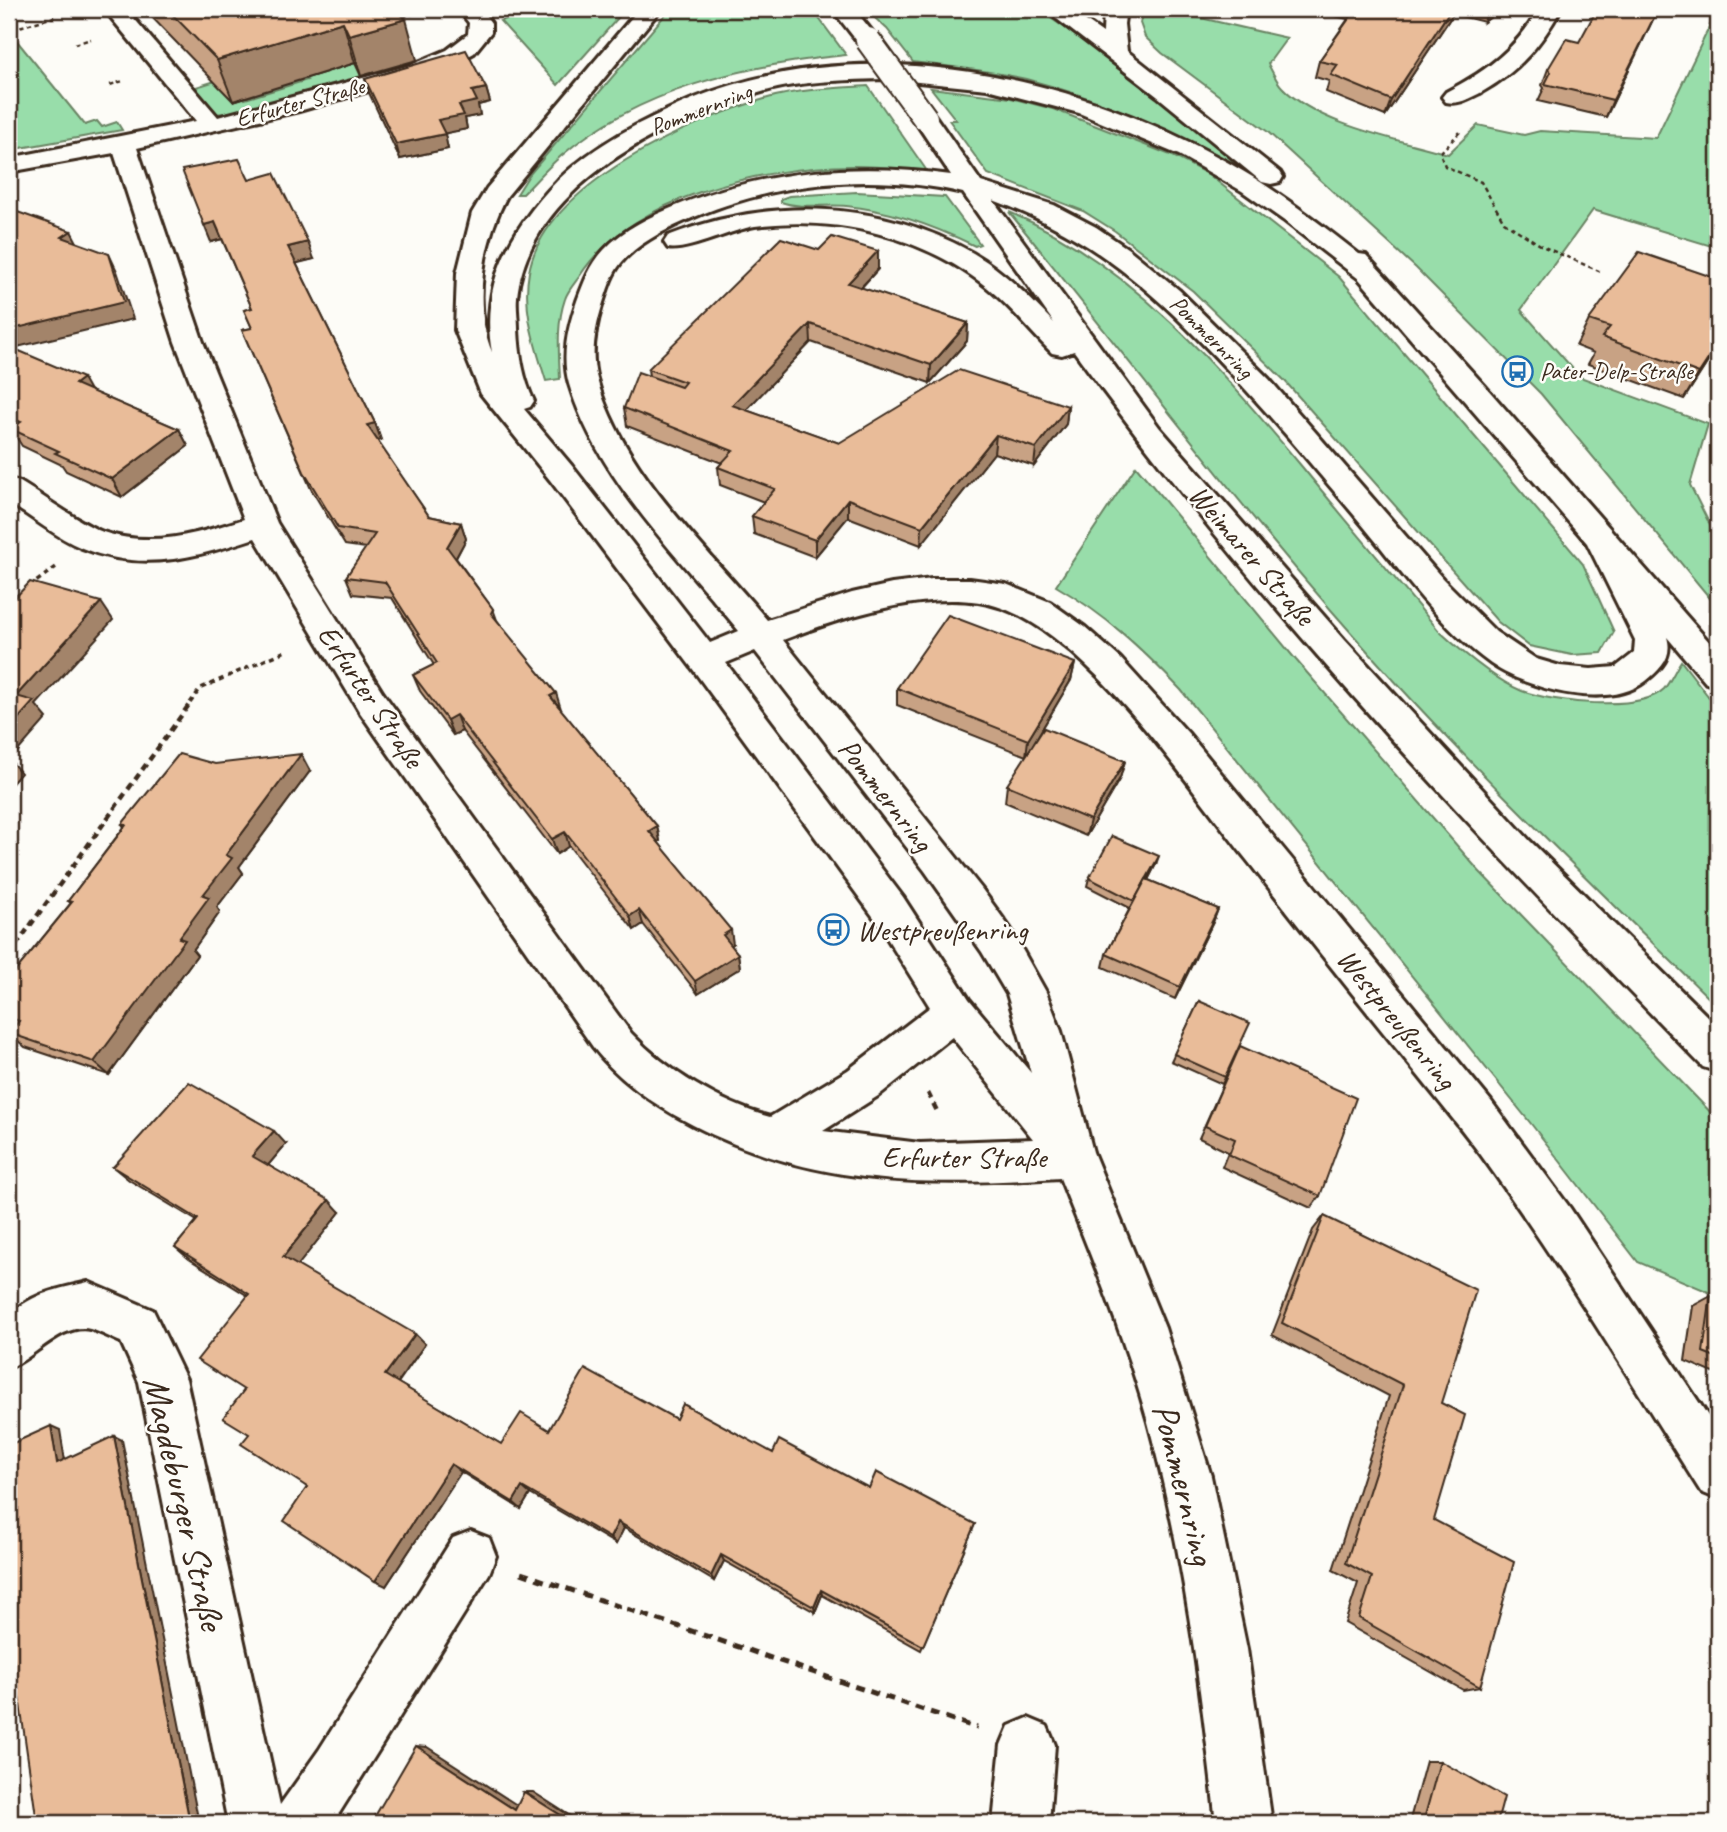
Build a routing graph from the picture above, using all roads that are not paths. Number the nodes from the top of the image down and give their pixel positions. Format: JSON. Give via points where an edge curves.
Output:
{"nodes":[{"id":1,"x":115,"y":9,"type":"edge"},
{"id":2,"x":469,"y":9,"type":"edge"},
{"id":3,"x":650,"y":9,"type":"edge"},
{"id":4,"x":843,"y":9,"type":"edge"},
{"id":5,"x":1055,"y":9,"type":"edge"},
{"id":6,"x":1115,"y":9,"type":"edge"},
{"id":7,"x":1550,"y":9,"type":"edge"},
{"id":8,"x":1116,"y":51,"type":"junction"},
{"id":9,"x":1454,"y":97,"type":"road end"},
{"id":10,"x":212,"y":125,"type":"junction"},
{"id":11,"x":123,"y":142,"type":"junction"},
{"id":12,"x":9,"y":164,"type":"edge"},
{"id":13,"x":968,"y":184,"type":"junction"},
{"id":14,"x":1374,"y":278,"type":"junction"},
{"id":15,"x":586,"y":315,"type":"junction"},
{"id":16,"x":1149,"y":433,"type":"junction"},
{"id":17,"x":561,"y":473,"type":"junction"},
{"id":18,"x":9,"y":489,"type":"edge"},
{"id":19,"x":262,"y":524,"type":"junction"},
{"id":20,"x":1598,"y":533,"type":"junction"},
{"id":21,"x":760,"y":635,"type":"junction"},
{"id":22,"x":704,"y":659,"type":"junction"},
{"id":23,"x":1718,"y":674,"type":"edge"},
{"id":24,"x":955,"y":1011,"type":"junction"},
{"id":25,"x":1718,"y":1054,"type":"edge"},
{"id":26,"x":772,"y":1139,"type":"junction"},
{"id":27,"x":1073,"y":1157,"type":"junction"},
{"id":28,"x":9,"y":1345,"type":"edge"},
{"id":29,"x":1718,"y":1475,"type":"edge"},
{"id":30,"x":471,"y":1556,"type":"dead end"},
{"id":31,"x":1028,"y":1745,"type":"road end"},
{"id":32,"x":256,"y":1823,"type":"edge"},
{"id":33,"x":300,"y":1823,"type":"edge"},
{"id":34,"x":1021,"y":1823,"type":"edge"},
{"id":35,"x":1244,"y":1823,"type":"edge"}],
"edges":[{"from":1,"to":10,"type":"street"},
{"from":2,"to":10,"type":"street","name":"Erfurter Straße","via":[[479,16],[481,28],[476,39],[448,57],[323,99]]},
{"from":3,"to":17,"type":"street","name":"Pommernring","via":[[496,193],[485,213],[470,273],[469,330],[495,394]]},
{"from":4,"to":13,"type":"street","name":"Weimarer Straße","bridge":true},
{"from":5,"to":8,"type":"street"},
{"from":6,"to":8,"type":"street"},
{"from":7,"to":9,"type":"street","via":[[1518,58]]},
{"from":8,"to":14,"type":"street","via":[[1282,187]]},
{"from":10,"to":11,"type":"street","name":"Erfurter Straße"},
{"from":11,"to":12,"type":"street","name":"Erfurter Straße"},
{"from":11,"to":19,"type":"street","name":"Erfurter Straße","via":[[189,342]]},
{"from":13,"to":15,"type":"street","name":"Pommernring","via":[[819,177],[709,202],[622,248],[605,266]]},
{"from":13,"to":16,"type":"street","name":"Weimarer Straße"},
{"from":13,"to":20,"type":"street","name":"Pommernring","via":[[1066,220],[1095,236],[1171,296],[1263,388],[1442,598],[1486,643],[1531,673],[1574,681],[1622,680],[1651,659],[1652,640]]},
{"from":14,"to":17,"type":"street","name":"Pommernring","via":[[1279,205],[1222,169],[1151,134],[1062,101],[982,82],[918,75],[825,76],[761,85],[668,118],[628,139],[554,195],[525,233],[508,268],[501,324],[514,391]]},
{"from":14,"to":20,"type":"street"},
{"from":15,"to":16,"type":"street","via":[[643,263],[687,237],[723,225],[798,216],[879,225],[939,246],[996,282]]},
{"from":15,"to":21,"type":"street","name":"Pommernring","via":[[579,343],[582,380],[599,423],[654,506]]},
{"from":16,"to":25,"type":"street","name":"Weimarer Straße","via":[[1332,648],[1517,852]]},
{"from":17,"to":22,"type":"street","name":"Pommernring"},
{"from":18,"to":19,"type":"street","via":[[92,540],[142,551],[191,547]]},
{"from":19,"to":26,"type":"street","name":"Erfurter Straße","via":[[371,702],[626,1056],[690,1104]]},
{"from":20,"to":23,"type":"street"},
{"from":21,"to":22,"type":"street","name":"Westpreußenring"},
{"from":21,"to":27,"type":"street","name":"Pommernring","via":[[956,883],[1001,950],[1026,992]]},
{"from":21,"to":29,"type":"street","name":"Westpreußenring","via":[[858,604],[923,591],[968,589],[1009,597],[1069,630],[1144,706],[1494,1139],[1597,1285]]},
{"from":22,"to":24,"type":"street","name":"Pommernring","via":[[888,908]]},
{"from":24,"to":26,"type":"street","via":[[863,1083]]},
{"from":24,"to":27,"type":"street","name":"Pommernring"},
{"from":26,"to":27,"type":"street","name":"Erfurter Straße","via":[[918,1163]]},
{"from":27,"to":35,"type":"street","name":"Pommernring","via":[[1156,1368],[1183,1467],[1220,1631]]},
{"from":28,"to":32,"type":"street","name":"Magdeburger Straße","via":[[43,1316],[88,1305],[137,1326],[162,1379]]},
{"from":30,"to":33,"type":"street"},
{"from":31,"to":34,"type":"street"}]}
